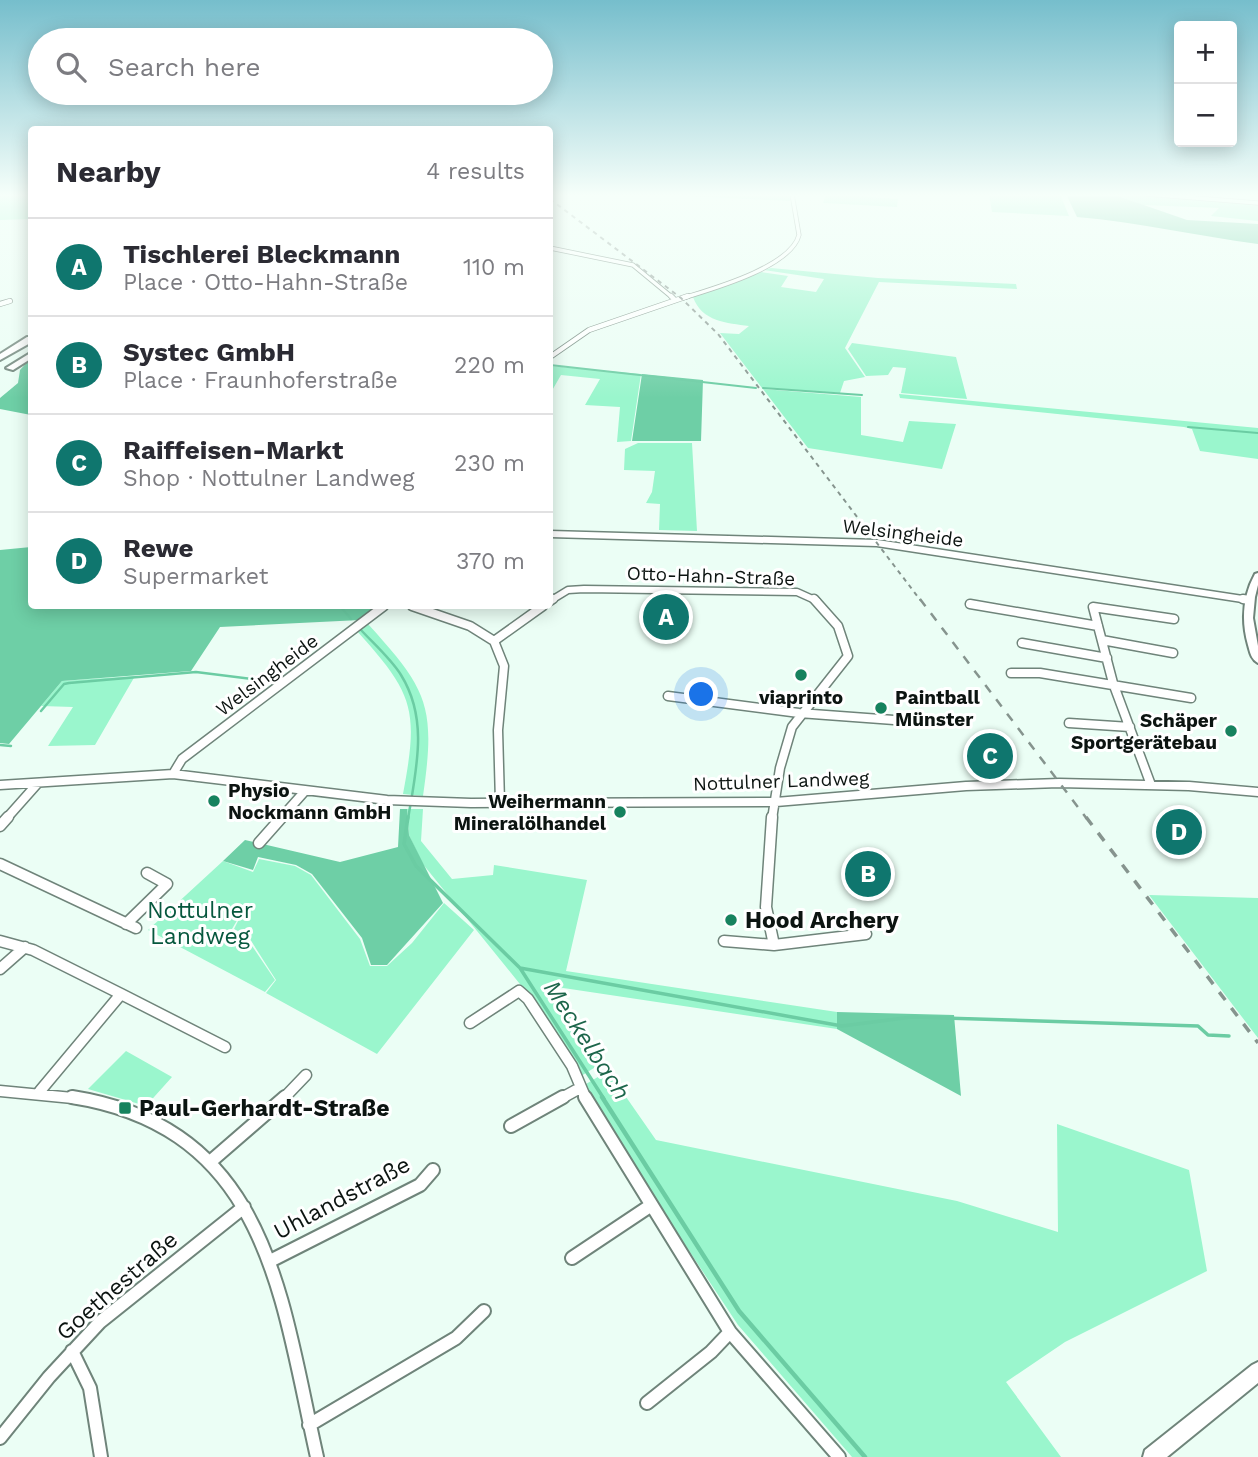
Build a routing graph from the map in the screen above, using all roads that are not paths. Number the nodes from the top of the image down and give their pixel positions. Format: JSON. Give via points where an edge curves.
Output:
{"nodes":[{"id":1,"x":618,"y":262,"type":"edge"},
{"id":2,"x":775,"y":262,"type":"edge"},
{"id":3,"x":675,"y":300,"type":"junction"},
{"id":4,"x":10,"y":301,"type":"dead end"},
{"id":5,"x":0,"y":304,"type":"edge"},
{"id":6,"x":28,"y":344,"type":"edge"},
{"id":7,"x":28,"y":354,"type":"edge"},
{"id":8,"x":28,"y":355,"type":"edge"},
{"id":9,"x":553,"y":355,"type":"edge"},
{"id":10,"x":0,"y":359,"type":"edge"},
{"id":11,"x":0,"y":365,"type":"edge"},
{"id":12,"x":10,"y":368,"type":"dead end"},
{"id":13,"x":553,"y":534,"type":"edge"},
{"id":14,"x":1258,"y":576,"type":"edge"},
{"id":15,"x":553,"y":599,"type":"edge"},
{"id":16,"x":1249,"y":600,"type":"junction"},
{"id":17,"x":970,"y":604,"type":"dead end"},
{"id":18,"x":380,"y":609,"type":"edge"},
{"id":19,"x":421,"y":609,"type":"edge"},
{"id":20,"x":539,"y":609,"type":"edge"},
{"id":21,"x":1174,"y":619,"type":"dead end"},
{"id":22,"x":1098,"y":626,"type":"junction"},
{"id":23,"x":1102,"y":640,"type":"junction"},
{"id":24,"x":494,"y":641,"type":"junction"},
{"id":25,"x":1022,"y":643,"type":"dead end"},
{"id":26,"x":1173,"y":653,"type":"dead end"},
{"id":27,"x":1107,"y":658,"type":"junction"},
{"id":28,"x":1258,"y":660,"type":"edge"},
{"id":29,"x":1011,"y":673,"type":"dead end"},
{"id":30,"x":1113,"y":683,"type":"junction"},
{"id":31,"x":668,"y":696,"type":"dead end"},
{"id":32,"x":1191,"y":698,"type":"dead end"},
{"id":33,"x":799,"y":713,"type":"junction"},
{"id":34,"x":921,"y":722,"type":"dead end"},
{"id":35,"x":1069,"y":723,"type":"dead end"},
{"id":36,"x":1130,"y":727,"type":"junction"},
{"id":37,"x":173,"y":774,"type":"junction"},
{"id":38,"x":38,"y":783,"type":"junction"},
{"id":39,"x":0,"y":785,"type":"edge"},
{"id":40,"x":1150,"y":785,"type":"junction"},
{"id":41,"x":305,"y":791,"type":"junction"},
{"id":42,"x":1258,"y":792,"type":"edge"},
{"id":43,"x":500,"y":802,"type":"junction"},
{"id":44,"x":776,"y":802,"type":"junction"},
{"id":45,"x":0,"y":826,"type":"edge"},
{"id":46,"x":259,"y":843,"type":"dead end"},
{"id":47,"x":0,"y":864,"type":"edge"},
{"id":48,"x":147,"y":873,"type":"dead end"},
{"id":49,"x":866,"y":934,"type":"dead end"},
{"id":50,"x":0,"y":940,"type":"edge"},
{"id":51,"x":724,"y":941,"type":"dead end"},
{"id":52,"x":774,"y":946,"type":"junction"},
{"id":53,"x":25,"y":947,"type":"junction"},
{"id":54,"x":0,"y":969,"type":"edge"},
{"id":55,"x":121,"y":994,"type":"junction"},
{"id":56,"x":470,"y":1023,"type":"dead end"},
{"id":57,"x":225,"y":1047,"type":"dead end"},
{"id":58,"x":306,"y":1075,"type":"dead end"},
{"id":59,"x":580,"y":1088,"type":"junction"},
{"id":60,"x":0,"y":1091,"type":"edge"},
{"id":61,"x":40,"y":1091,"type":"junction"},
{"id":62,"x":511,"y":1126,"type":"dead end"},
{"id":63,"x":210,"y":1162,"type":"junction"},
{"id":64,"x":433,"y":1170,"type":"dead end"},
{"id":65,"x":650,"y":1206,"type":"junction"},
{"id":66,"x":244,"y":1207,"type":"junction"},
{"id":67,"x":572,"y":1258,"type":"dead end"},
{"id":68,"x":270,"y":1261,"type":"junction"},
{"id":69,"x":484,"y":1311,"type":"dead end"},
{"id":70,"x":730,"y":1332,"type":"junction"},
{"id":71,"x":72,"y":1351,"type":"junction"},
{"id":72,"x":1258,"y":1371,"type":"edge"},
{"id":73,"x":647,"y":1403,"type":"dead end"},
{"id":74,"x":309,"y":1425,"type":"junction"},
{"id":75,"x":0,"y":1438,"type":"edge"},
{"id":76,"x":102,"y":1457,"type":"edge"},
{"id":77,"x":317,"y":1457,"type":"edge"},
{"id":78,"x":839,"y":1457,"type":"edge"},
{"id":79,"x":1152,"y":1457,"type":"edge"}],
"edges":[{"from":1,"to":3,"type":"street","via":[[633,265]]},
{"from":2,"to":3,"type":"street"},
{"from":3,"to":9,"type":"street","via":[[588,330]]},
{"from":4,"to":5,"type":"street"},
{"from":6,"to":10,"type":"highway"},
{"from":7,"to":11,"type":"highway"},
{"from":8,"to":12,"type":"highway"},
{"from":13,"to":16,"type":"street","name":"Welsingheide","via":[[877,543]]},
{"from":14,"to":16,"type":"main road"},
{"from":15,"to":33,"type":"street","name":"Otto-Hahn-Straße","via":[[568,590],[583,589],[797,592],[815,599],[846,642],[848,656]]},
{"from":16,"to":28,"type":"main road","via":[[1248,626]]},
{"from":17,"to":22,"type":"street"},
{"from":18,"to":37,"type":"street","name":"Welsingheide","via":[[182,759]]},
{"from":19,"to":24,"type":"street","via":[[470,626]]},
{"from":20,"to":24,"type":"street"},
{"from":21,"to":22,"type":"street","via":[[1093,607]]},
{"from":22,"to":23,"type":"street"},
{"from":23,"to":26,"type":"street"},
{"from":23,"to":27,"type":"street"},
{"from":24,"to":43,"type":"street","via":[[504,666],[498,730]]},
{"from":25,"to":27,"type":"street"},
{"from":27,"to":30,"type":"street"},
{"from":29,"to":30,"type":"street"},
{"from":30,"to":32,"type":"street"},
{"from":30,"to":36,"type":"street"},
{"from":31,"to":33,"type":"street"},
{"from":33,"to":34,"type":"street"},
{"from":33,"to":44,"type":"street","name":"Otto-Hahn-Straße","via":[[780,762]]},
{"from":35,"to":36,"type":"street"},
{"from":36,"to":40,"type":"street"},
{"from":37,"to":38,"type":"street","name":"Nottulner Landweg"},
{"from":37,"to":41,"type":"street","name":"Nottulner Landweg"},
{"from":38,"to":39,"type":"street","name":"Nottulner Landweg"},
{"from":38,"to":45,"type":"street"},
{"from":40,"to":42,"type":"street","name":"Nottulner Landweg"},
{"from":40,"to":44,"type":"street","name":"Nottulner Landweg","via":[[1016,783]]},
{"from":41,"to":43,"type":"street","name":"Nottulner Landweg","via":[[417,801]]},
{"from":41,"to":46,"type":"street"},
{"from":43,"to":44,"type":"street","name":"Nottulner Landweg"},
{"from":44,"to":52,"type":"street","name":"Otto-Hahn-Straße","via":[[766,907]]},
{"from":47,"to":48,"type":"street","via":[[131,926],[167,884]]},
{"from":49,"to":52,"type":"street"},
{"from":50,"to":53,"type":"street"},
{"from":51,"to":52,"type":"street"},
{"from":53,"to":54,"type":"street"},
{"from":53,"to":55,"type":"street"},
{"from":55,"to":57,"type":"street"},
{"from":55,"to":61,"type":"street"},
{"from":56,"to":59,"type":"street","via":[[519,991],[572,1066]]},
{"from":58,"to":63,"type":"street"},
{"from":59,"to":62,"type":"street"},
{"from":59,"to":65,"type":"street"},
{"from":60,"to":61,"type":"street"},
{"from":61,"to":63,"type":"street","via":[[125,1108],[177,1135]]},
{"from":63,"to":66,"type":"street"},
{"from":64,"to":68,"type":"street","name":"Uhlandstraße","via":[[420,1185]]},
{"from":65,"to":67,"type":"street"},
{"from":65,"to":70,"type":"street"},
{"from":66,"to":68,"type":"street"},
{"from":66,"to":71,"type":"street","name":"Goethestraße","via":[[112,1311]]},
{"from":68,"to":74,"type":"street"},
{"from":69,"to":74,"type":"street","via":[[456,1338]]},
{"from":70,"to":73,"type":"street"},
{"from":70,"to":78,"type":"street"},
{"from":71,"to":75,"type":"street","name":"Goethestraße"},
{"from":71,"to":76,"type":"street","via":[[84,1368]]},
{"from":72,"to":79,"type":"main road"},
{"from":74,"to":77,"type":"street"}]}
